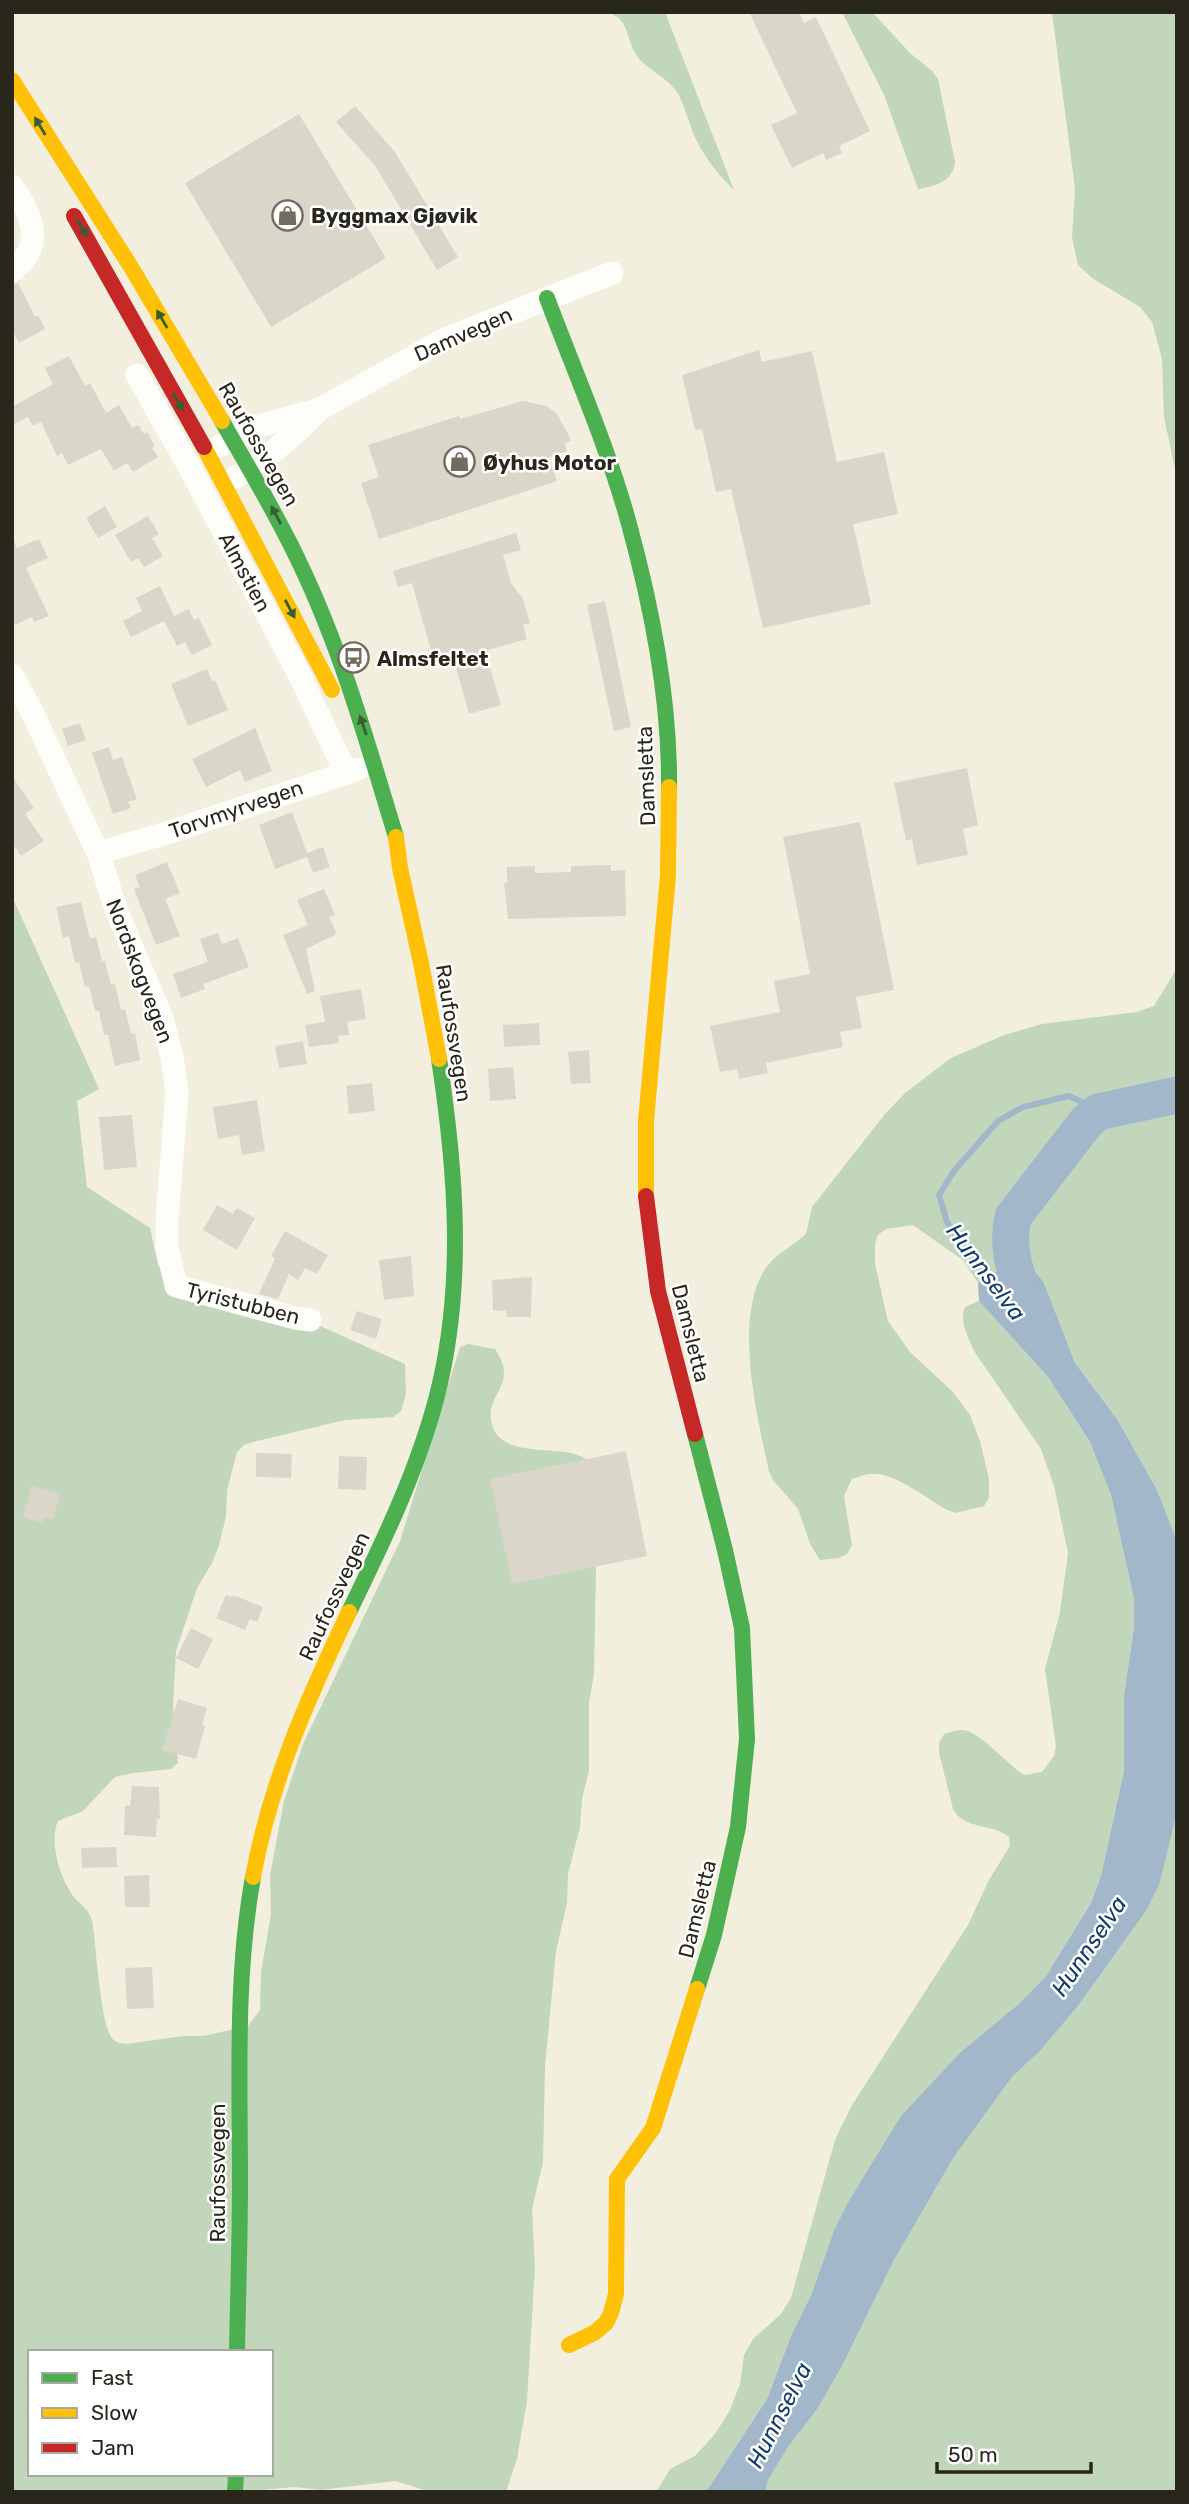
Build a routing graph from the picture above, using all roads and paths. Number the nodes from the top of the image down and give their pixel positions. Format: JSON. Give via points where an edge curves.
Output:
{"nodes":[{"id":1,"x":12,"y":80,"type":"edge"},
{"id":2,"x":12,"y":105,"type":"edge"},
{"id":3,"x":33,"y":143,"type":"dead end"},
{"id":4,"x":12,"y":186,"type":"edge"},
{"id":5,"x":65,"y":200,"type":"dead end"},
{"id":6,"x":12,"y":271,"type":"edge"},
{"id":7,"x":612,"y":273,"type":"dead end"},
{"id":8,"x":547,"y":298,"type":"junction"},
{"id":9,"x":137,"y":375,"type":"dead end"},
{"id":10,"x":320,"y":409,"type":"junction"},
{"id":11,"x":233,"y":439,"type":"junction"},
{"id":12,"x":207,"y":453,"type":"junction"},
{"id":13,"x":251,"y":468,"type":"junction"},
{"id":14,"x":224,"y":484,"type":"junction"},
{"id":15,"x":12,"y":675,"type":"edge"},
{"id":16,"x":361,"y":769,"type":"junction"},
{"id":17,"x":97,"y":853,"type":"junction"},
{"id":18,"x":176,"y":1286,"type":"joint"},
{"id":19,"x":310,"y":1320,"type":"dead end"},
{"id":20,"x":569,"y":2345,"type":"dead end"},
{"id":21,"x":237,"y":2350,"type":"edge"}],
"edges":[{"from":11,"to":1,"type":"main road","name":"Raufossvegen","one_way":true},
{"from":2,"to":3,"type":"main road"},
{"from":4,"to":6,"type":"street","via":[[26,206],[33,234],[23,260]]},
{"from":5,"to":12,"type":"main road","name":"Raufossvegen","one_way":true},
{"from":7,"to":8,"type":"street","name":"Damvegen"},
{"from":8,"to":10,"type":"street","name":"Damvegen","via":[[445,339]]},
{"from":8,"to":20,"type":"main road","name":"Damsletta","via":[[629,523],[663,694],[670,777],[668,875],[646,1121],[646,1207],[658,1291],[742,1628],[747,1739],[738,1826],[715,1935],[653,2128],[617,2179],[616,2294],[611,2313],[594,2333]]},
{"from":9,"to":16,"type":"street","name":"Almstien","via":[[293,663]]},
{"from":10,"to":11,"type":"street","name":"Damvegen","via":[[258,426]]},
{"from":10,"to":13,"type":"street","name":"Damvegen"},
{"from":11,"to":12,"type":"street","name":"Damvegen"},
{"from":11,"to":13,"type":"main road","name":"Raufossvegen"},
{"from":12,"to":14,"type":"main road","name":"Raufossvegen"},
{"from":13,"to":14,"type":"street","name":"Damvegen"},
{"from":16,"to":13,"type":"main road","name":"Raufossvegen","one_way":true,"via":[[351,691],[303,569]]},
{"from":14,"to":16,"type":"main road","name":"Raufossvegen","one_way":true,"via":[[330,685]]},
{"from":15,"to":17,"type":"street","name":"Nordskogvegen"},
{"from":16,"to":17,"type":"street","name":"Torvmyrvegen"},
{"from":16,"to":21,"type":"main road","name":"Raufossvegen","via":[[397,839],[427,991],[449,1142],[453,1303],[444,1366],[420,1454],[383,1544],[305,1707],[276,1782],[258,1853],[242,1979]]},
{"from":17,"to":18,"type":"street","name":"Nordskogvegen","via":[[162,1018],[172,1058],[177,1093],[167,1247]]},
{"from":18,"to":19,"type":"street","name":"Tyristubben"}]}
